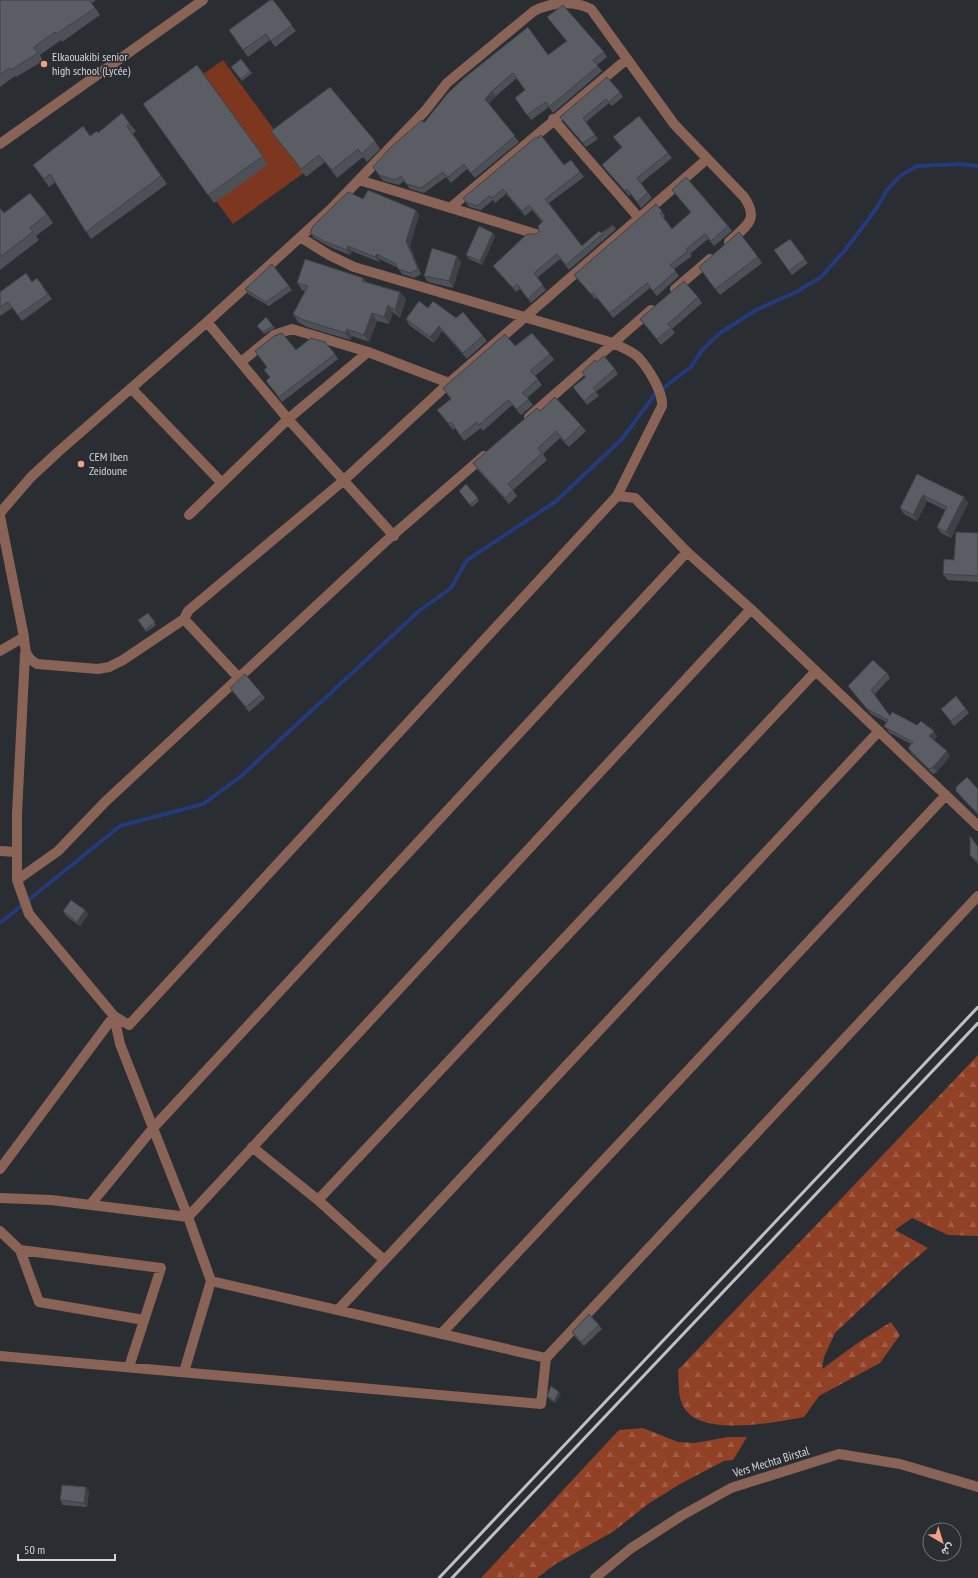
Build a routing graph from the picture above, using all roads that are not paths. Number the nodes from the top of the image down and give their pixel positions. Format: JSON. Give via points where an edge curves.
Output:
{"nodes":[{"id":1,"x":203,"y":0,"type":"edge"},
{"id":2,"x":627,"y":59,"type":"junction"},
{"id":3,"x":553,"y":119,"type":"junction"},
{"id":4,"x":0,"y":144,"type":"edge"},
{"id":5,"x":707,"y":159,"type":"junction"},
{"id":6,"x":359,"y":180,"type":"junction"},
{"id":7,"x":450,"y":208,"type":"junction"},
{"id":8,"x":639,"y":218,"type":"junction"},
{"id":9,"x":536,"y":234,"type":"edge"},
{"id":10,"x":300,"y":237,"type":"junction"},
{"id":11,"x":525,"y":317,"type":"junction"},
{"id":12,"x":207,"y":322,"type":"junction"},
{"id":13,"x":613,"y":343,"type":"junction"},
{"id":14,"x":368,"y":352,"type":"junction"},
{"id":15,"x":241,"y":362,"type":"junction"},
{"id":16,"x":449,"y":382,"type":"junction"},
{"id":17,"x":131,"y":388,"type":"junction"},
{"id":18,"x":288,"y":420,"type":"junction"},
{"id":19,"x":518,"y":426,"type":"edge"},
{"id":20,"x":495,"y":447,"type":"edge"},
{"id":21,"x":343,"y":481,"type":"junction"},
{"id":22,"x":221,"y":482,"type":"junction"},
{"id":23,"x":617,"y":496,"type":"junction"},
{"id":24,"x":0,"y":513,"type":"edge"},
{"id":25,"x":189,"y":515,"type":"dead end"},
{"id":26,"x":0,"y":516,"type":"edge"},
{"id":27,"x":394,"y":536,"type":"junction"},
{"id":28,"x":687,"y":552,"type":"junction"},
{"id":29,"x":750,"y":609,"type":"junction"},
{"id":30,"x":184,"y":619,"type":"junction"},
{"id":31,"x":24,"y":637,"type":"junction"},
{"id":32,"x":0,"y":651,"type":"edge"},
{"id":33,"x":25,"y":654,"type":"junction"},
{"id":34,"x":815,"y":672,"type":"junction"},
{"id":35,"x":239,"y":678,"type":"junction"},
{"id":36,"x":879,"y":731,"type":"junction"},
{"id":37,"x":946,"y":795,"type":"junction"},
{"id":38,"x":978,"y":826,"type":"edge"},
{"id":39,"x":0,"y":851,"type":"edge"},
{"id":40,"x":17,"y":852,"type":"junction"},
{"id":41,"x":17,"y":880,"type":"junction"},
{"id":42,"x":978,"y":896,"type":"edge"},
{"id":43,"x":114,"y":1016,"type":"junction"},
{"id":44,"x":154,"y":1127,"type":"junction"},
{"id":45,"x":252,"y":1147,"type":"junction"},
{"id":46,"x":0,"y":1169,"type":"edge"},
{"id":47,"x":0,"y":1198,"type":"edge"},
{"id":48,"x":318,"y":1200,"type":"junction"},
{"id":49,"x":90,"y":1205,"type":"junction"},
{"id":50,"x":188,"y":1217,"type":"junction"},
{"id":51,"x":0,"y":1231,"type":"edge"},
{"id":52,"x":20,"y":1250,"type":"junction"},
{"id":53,"x":384,"y":1260,"type":"junction"},
{"id":54,"x":211,"y":1281,"type":"junction"},
{"id":55,"x":338,"y":1310,"type":"junction"},
{"id":56,"x":144,"y":1320,"type":"junction"},
{"id":57,"x":441,"y":1334,"type":"junction"},
{"id":58,"x":0,"y":1356,"type":"edge"},
{"id":59,"x":546,"y":1358,"type":"junction"},
{"id":60,"x":129,"y":1368,"type":"junction"},
{"id":61,"x":184,"y":1372,"type":"junction"},
{"id":62,"x":978,"y":1487,"type":"edge"},
{"id":63,"x":595,"y":1578,"type":"edge"}],
"edges":[{"from":1,"to":4,"type":"street"},
{"from":2,"to":3,"type":"street"},
{"from":2,"to":5,"type":"street","via":[[674,124]]},
{"from":2,"to":6,"type":"street","via":[[591,9],[584,4],[561,1],[544,6],[534,11],[448,83]]},
{"from":3,"to":7,"type":"street"},
{"from":3,"to":8,"type":"street"},
{"from":5,"to":8,"type":"street"},
{"from":5,"to":13,"type":"street","via":[[744,197],[752,212],[752,218],[747,226]]},
{"from":6,"to":7,"type":"street"},
{"from":6,"to":10,"type":"street"},
{"from":7,"to":9,"type":"street"},
{"from":8,"to":11,"type":"street"},
{"from":10,"to":11,"type":"street","via":[[354,267]]},
{"from":10,"to":12,"type":"street"},
{"from":11,"to":13,"type":"street"},
{"from":11,"to":16,"type":"street"},
{"from":12,"to":15,"type":"street"},
{"from":12,"to":17,"type":"street"},
{"from":13,"to":19,"type":"street"},
{"from":13,"to":23,"type":"street","via":[[637,356],[663,397],[660,414]]},
{"from":14,"to":15,"type":"street","via":[[292,329],[274,335]]},
{"from":14,"to":16,"type":"street"},
{"from":14,"to":18,"type":"street"},
{"from":15,"to":18,"type":"street"},
{"from":16,"to":21,"type":"street"},
{"from":17,"to":22,"type":"street"},
{"from":17,"to":24,"type":"street","via":[[31,477]]},
{"from":18,"to":21,"type":"street"},
{"from":18,"to":22,"type":"street"},
{"from":20,"to":27,"type":"street"},
{"from":21,"to":27,"type":"street"},
{"from":21,"to":30,"type":"street","via":[[188,611]]},
{"from":22,"to":25,"type":"street"},
{"from":23,"to":28,"type":"street","via":[[635,498]]},
{"from":23,"to":43,"type":"street","via":[[129,1025]]},
{"from":26,"to":31,"type":"street"},
{"from":27,"to":35,"type":"street"},
{"from":28,"to":29,"type":"street"},
{"from":28,"to":44,"type":"street"},
{"from":29,"to":34,"type":"street"},
{"from":29,"to":45,"type":"street"},
{"from":30,"to":33,"type":"street","via":[[109,667],[98,669],[44,666],[30,660]]},
{"from":30,"to":35,"type":"street"},
{"from":31,"to":32,"type":"street"},
{"from":31,"to":33,"type":"street"},
{"from":33,"to":40,"type":"street"},
{"from":34,"to":36,"type":"street"},
{"from":34,"to":48,"type":"street"},
{"from":35,"to":41,"type":"street","via":[[105,802],[58,851]]},
{"from":36,"to":37,"type":"street"},
{"from":36,"to":53,"type":"street"},
{"from":37,"to":38,"type":"street"},
{"from":37,"to":57,"type":"street"},
{"from":39,"to":40,"type":"street"},
{"from":40,"to":41,"type":"street"},
{"from":41,"to":43,"type":"street","via":[[29,914]]},
{"from":42,"to":59,"type":"street"},
{"from":43,"to":44,"type":"street","via":[[120,1044]]},
{"from":43,"to":46,"type":"street"},
{"from":44,"to":49,"type":"street"},
{"from":44,"to":50,"type":"street"},
{"from":45,"to":48,"type":"street"},
{"from":45,"to":50,"type":"street"},
{"from":47,"to":49,"type":"street"},
{"from":48,"to":53,"type":"street"},
{"from":49,"to":50,"type":"street"},
{"from":50,"to":54,"type":"street"},
{"from":51,"to":52,"type":"street"},
{"from":52,"to":56,"type":"street","via":[[39,1302]]},
{"from":52,"to":56,"type":"street","via":[[161,1268]]},
{"from":53,"to":55,"type":"street"},
{"from":54,"to":55,"type":"street"},
{"from":54,"to":61,"type":"street"},
{"from":55,"to":57,"type":"street"},
{"from":56,"to":60,"type":"street"},
{"from":57,"to":59,"type":"street"},
{"from":58,"to":60,"type":"street"},
{"from":59,"to":61,"type":"street","via":[[541,1404]]},
{"from":60,"to":61,"type":"street"},
{"from":62,"to":63,"type":"street","name":"Vers Mechta Birstal","via":[[900,1464],[839,1454],[731,1488],[630,1549]]}]}
